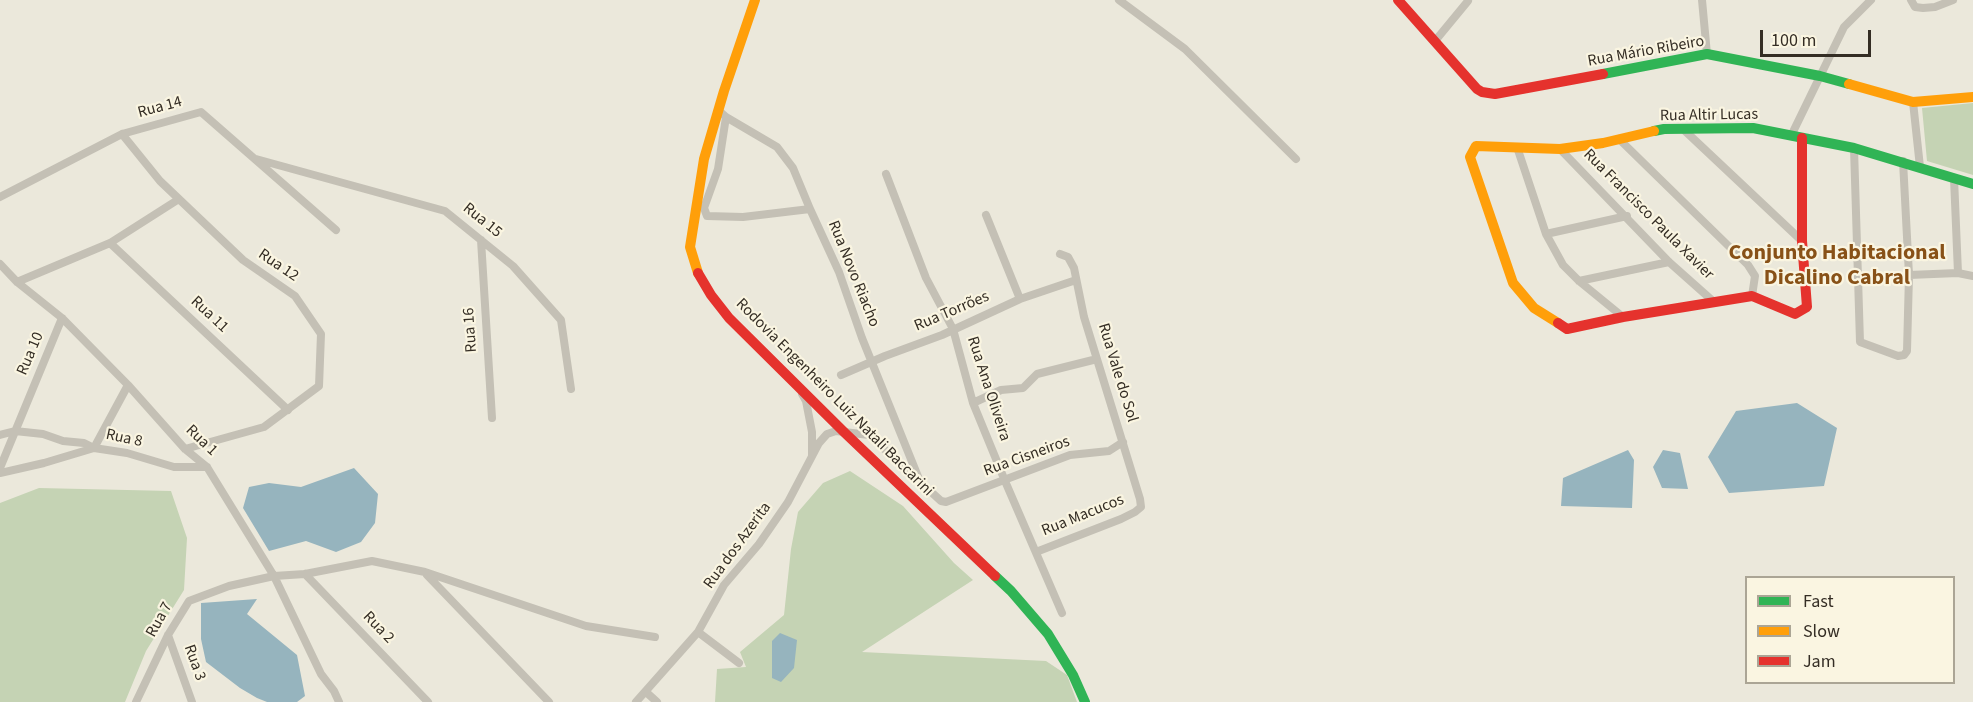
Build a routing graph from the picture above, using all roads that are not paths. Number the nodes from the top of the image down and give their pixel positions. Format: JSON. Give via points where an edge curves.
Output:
{"nodes":[{"id":1,"x":755,"y":0,"type":"edge"},
{"id":2,"x":1119,"y":0,"type":"edge"},
{"id":3,"x":1398,"y":0,"type":"edge"},
{"id":4,"x":1702,"y":0,"type":"edge"},
{"id":5,"x":1867,"y":0,"type":"edge"},
{"id":6,"x":1911,"y":0,"type":"edge"},
{"id":7,"x":1953,"y":0,"type":"edge"},
{"id":8,"x":1468,"y":1,"type":"edge"},
{"id":9,"x":1435,"y":41,"type":"junction"},
{"id":10,"x":1707,"y":54,"type":"junction"},
{"id":11,"x":1820,"y":76,"type":"junction"},
{"id":12,"x":1973,"y":97,"type":"edge"},
{"id":13,"x":1913,"y":102,"type":"junction"},
{"id":14,"x":722,"y":114,"type":"junction"},
{"id":15,"x":1683,"y":129,"type":"junction"},
{"id":16,"x":122,"y":134,"type":"junction"},
{"id":17,"x":1796,"y":137,"type":"junction"},
{"id":18,"x":1619,"y":139,"type":"junction"},
{"id":19,"x":1517,"y":147,"type":"junction"},
{"id":20,"x":1854,"y":148,"type":"junction"},
{"id":21,"x":1560,"y":149,"type":"junction"},
{"id":22,"x":256,"y":159,"type":"junction"},
{"id":23,"x":1296,"y":159,"type":"dead end"},
{"id":24,"x":1903,"y":161,"type":"junction"},
{"id":25,"x":1920,"y":167,"type":"junction"},
{"id":26,"x":886,"y":174,"type":"dead end"},
{"id":27,"x":1954,"y":178,"type":"junction"},
{"id":28,"x":1973,"y":184,"type":"edge"},
{"id":29,"x":0,"y":197,"type":"edge"},
{"id":30,"x":179,"y":199,"type":"junction"},
{"id":31,"x":810,"y":209,"type":"junction"},
{"id":32,"x":986,"y":215,"type":"dead end"},
{"id":33,"x":1627,"y":216,"type":"junction"},
{"id":34,"x":336,"y":230,"type":"dead end"},
{"id":35,"x":1546,"y":234,"type":"junction"},
{"id":36,"x":481,"y":240,"type":"junction"},
{"id":37,"x":1802,"y":241,"type":"junction"},
{"id":38,"x":110,"y":243,"type":"junction"},
{"id":39,"x":1060,"y":254,"type":"dead end"},
{"id":40,"x":1669,"y":262,"type":"junction"},
{"id":41,"x":1,"y":267,"type":"edge"},
{"id":42,"x":1958,"y":273,"type":"junction"},
{"id":43,"x":1909,"y":275,"type":"junction"},
{"id":44,"x":1973,"y":276,"type":"edge"},
{"id":45,"x":1076,"y":280,"type":"junction"},
{"id":46,"x":1579,"y":281,"type":"junction"},
{"id":47,"x":17,"y":282,"type":"junction"},
{"id":48,"x":1752,"y":296,"type":"junction"},
{"id":49,"x":1020,"y":299,"type":"junction"},
{"id":50,"x":1714,"y":303,"type":"junction"},
{"id":51,"x":62,"y":318,"type":"junction"},
{"id":52,"x":1623,"y":318,"type":"junction"},
{"id":53,"x":953,"y":329,"type":"junction"},
{"id":54,"x":1097,"y":359,"type":"junction"},
{"id":55,"x":872,"y":361,"type":"junction"},
{"id":56,"x":841,"y":375,"type":"dead end"},
{"id":57,"x":128,"y":385,"type":"junction"},
{"id":58,"x":799,"y":387,"type":"junction"},
{"id":59,"x":571,"y":389,"type":"dead end"},
{"id":60,"x":973,"y":403,"type":"junction"},
{"id":61,"x":288,"y":410,"type":"junction"},
{"id":62,"x":492,"y":418,"type":"dead end"},
{"id":63,"x":15,"y":431,"type":"junction"},
{"id":64,"x":845,"y":433,"type":"junction"},
{"id":65,"x":0,"y":435,"type":"edge"},
{"id":66,"x":1123,"y":442,"type":"junction"},
{"id":67,"x":94,"y":448,"type":"junction"},
{"id":68,"x":185,"y":449,"type":"junction"},
{"id":69,"x":812,"y":458,"type":"junction"},
{"id":70,"x":207,"y":467,"type":"junction"},
{"id":71,"x":0,"y":471,"type":"edge"},
{"id":72,"x":920,"y":481,"type":"junction"},
{"id":73,"x":1005,"y":481,"type":"junction"},
{"id":74,"x":1140,"y":507,"type":"joint"},
{"id":75,"x":1036,"y":552,"type":"junction"},
{"id":76,"x":424,"y":572,"type":"junction"},
{"id":77,"x":305,"y":574,"type":"junction"},
{"id":78,"x":274,"y":576,"type":"junction"},
{"id":79,"x":1062,"y":613,"type":"dead end"},
{"id":80,"x":699,"y":632,"type":"junction"},
{"id":81,"x":168,"y":635,"type":"junction"},
{"id":82,"x":655,"y":638,"type":"dead end"},
{"id":83,"x":739,"y":663,"type":"dead end"},
{"id":84,"x":646,"y":692,"type":"junction"},
{"id":85,"x":136,"y":702,"type":"edge"},
{"id":86,"x":192,"y":702,"type":"edge"},
{"id":87,"x":339,"y":702,"type":"edge"},
{"id":88,"x":428,"y":702,"type":"edge"},
{"id":89,"x":549,"y":702,"type":"edge"},
{"id":90,"x":636,"y":702,"type":"edge"},
{"id":91,"x":657,"y":702,"type":"edge"},
{"id":92,"x":1084,"y":702,"type":"edge"}],
"edges":[{"from":1,"to":14,"type":"street","name":"Rodovia Engenheiro Luiz Natali Baccarini"},
{"from":2,"to":23,"type":"street","via":[[1185,49]]},
{"from":3,"to":9,"type":"street"},
{"from":4,"to":10,"type":"street"},
{"from":5,"to":11,"type":"street","via":[[1844,27]]},
{"from":6,"to":7,"type":"street","via":[[1914,7],[1923,8]]},
{"from":8,"to":9,"type":"street"},
{"from":9,"to":10,"type":"street","name":"Rua Mário Ribeiro","via":[[1477,89],[1495,94]]},
{"from":10,"to":11,"type":"street","name":"Rua Mário Ribeiro"},
{"from":11,"to":13,"type":"street","name":"Rua Mário Ribeiro"},
{"from":11,"to":17,"type":"street"},
{"from":12,"to":13,"type":"street","name":"Rua Mário Ribeiro"},
{"from":13,"to":25,"type":"street"},
{"from":14,"to":31,"type":"street","name":"Rua Novo Riacho","via":[[777,147],[793,168]]},
{"from":14,"to":31,"type":"street","via":[[718,169],[705,208],[707,216],[743,218]]},
{"from":14,"to":58,"type":"street","name":"Rodovia Engenheiro Luiz Natali Baccarini","via":[[704,159],[690,247],[698,274],[711,295]]},
{"from":15,"to":17,"type":"street","name":"Rua Altir Lucas","via":[[1753,128]]},
{"from":15,"to":18,"type":"street","name":"Rua Altir Lucas"},
{"from":15,"to":37,"type":"street"},
{"from":16,"to":22,"type":"street","name":"Rua 14","via":[[201,112]]},
{"from":16,"to":29,"type":"street","name":"Rua 14"},
{"from":16,"to":30,"type":"street","name":"Rua 12","via":[[160,182]]},
{"from":17,"to":20,"type":"street","name":"Rua Altir Lucas"},
{"from":17,"to":37,"type":"street"},
{"from":18,"to":21,"type":"street","name":"Rua Altir Lucas"},
{"from":18,"to":48,"type":"street","via":[[1748,265],[1755,276]]},
{"from":19,"to":21,"type":"street","name":"Rua Altir Lucas"},
{"from":19,"to":35,"type":"street"},
{"from":19,"to":52,"type":"street","name":"Rua Altir Lucas","via":[[1476,146],[1470,158],[1513,283],[1534,308],[1567,329]]},
{"from":20,"to":24,"type":"street","name":"Rua Altir Lucas"},
{"from":20,"to":43,"type":"street","via":[[1860,342],[1898,356],[1907,351]]},
{"from":21,"to":33,"type":"street","name":"Rua Francisco Paula Xavier"},
{"from":22,"to":34,"type":"street","name":"Rua 14"},
{"from":22,"to":36,"type":"street","name":"Rua 15","via":[[445,211]]},
{"from":24,"to":25,"type":"street","name":"Rua Altir Lucas"},
{"from":24,"to":43,"type":"street"},
{"from":25,"to":27,"type":"street","name":"Rua Altir Lucas"},
{"from":26,"to":53,"type":"street","name":"Rua Ana Oliveira","via":[[926,278]]},
{"from":27,"to":28,"type":"street","name":"Rua Altir Lucas"},
{"from":27,"to":42,"type":"street"},
{"from":30,"to":38,"type":"street"},
{"from":30,"to":61,"type":"street","name":"Rua 12","via":[[243,260],[295,296],[321,334],[319,386]]},
{"from":31,"to":55,"type":"street","name":"Rua Novo Riacho","via":[[839,272]]},
{"from":32,"to":49,"type":"street"},
{"from":33,"to":35,"type":"street"},
{"from":33,"to":40,"type":"street","name":"Rua Francisco Paula Xavier"},
{"from":35,"to":46,"type":"street","via":[[1563,266]]},
{"from":36,"to":59,"type":"street","name":"Rua 15","via":[[513,266],[561,320]]},
{"from":36,"to":62,"type":"street","name":"Rua 16"},
{"from":37,"to":48,"type":"street","via":[[1807,307],[1795,314]]},
{"from":38,"to":47,"type":"street"},
{"from":38,"to":61,"type":"street","name":"Rua 11"},
{"from":39,"to":45,"type":"street","name":"Rua Vale do Sol","via":[[1068,257]]},
{"from":40,"to":46,"type":"street"},
{"from":40,"to":50,"type":"street","name":"Rua Francisco Paula Xavier"},
{"from":41,"to":47,"type":"street","name":"Rua 1"},
{"from":42,"to":43,"type":"street"},
{"from":42,"to":44,"type":"street"},
{"from":45,"to":49,"type":"street","name":"Rua Torrões"},
{"from":45,"to":54,"type":"street","name":"Rua Vale do Sol"},
{"from":46,"to":52,"type":"street"},
{"from":47,"to":51,"type":"street","name":"Rua 1"},
{"from":48,"to":50,"type":"street"},
{"from":49,"to":53,"type":"street","name":"Rua Torrões"},
{"from":50,"to":52,"type":"street"},
{"from":51,"to":57,"type":"street","name":"Rua 1"},
{"from":51,"to":63,"type":"street","name":"Rua 10"},
{"from":53,"to":55,"type":"street","name":"Rua Torrões"},
{"from":53,"to":60,"type":"street","name":"Rua Ana Oliveira"},
{"from":54,"to":60,"type":"street","via":[[1037,374],[1023,388],[1001,390]]},
{"from":54,"to":66,"type":"street","name":"Rua Vale do Sol"},
{"from":55,"to":56,"type":"street","name":"Rua Torrões"},
{"from":55,"to":72,"type":"street","name":"Rua Novo Riacho"},
{"from":57,"to":67,"type":"street"},
{"from":57,"to":68,"type":"street","name":"Rua 1"},
{"from":58,"to":64,"type":"street","name":"Rodovia Engenheiro Luiz Natali Baccarini"},
{"from":58,"to":69,"type":"street","via":[[812,432]]},
{"from":60,"to":73,"type":"street","name":"Rua Ana Oliveira"},
{"from":61,"to":68,"type":"street","name":"Rua 12","via":[[264,427]]},
{"from":63,"to":65,"type":"street"},
{"from":63,"to":67,"type":"street"},
{"from":63,"to":71,"type":"street","name":"Rua 10"},
{"from":64,"to":69,"type":"street","name":"Rua dos Azerita","via":[[826,434]]},
{"from":64,"to":72,"type":"street","via":[[869,435]]},
{"from":64,"to":92,"type":"street","name":"Rodovia Engenheiro Luiz Natali Baccarini","via":[[1011,591],[1048,634]]},
{"from":66,"to":73,"type":"street","name":"Rua Cisneiros","via":[[1109,451],[1070,455]]},
{"from":66,"to":74,"type":"street","name":"Rua Vale do Sol"},
{"from":67,"to":70,"type":"street","name":"Rua 8","via":[[174,467]]},
{"from":67,"to":71,"type":"street","name":"Rua 8"},
{"from":68,"to":70,"type":"street","name":"Rua 1"},
{"from":69,"to":80,"type":"street","name":"Rua dos Azerita","via":[[759,544],[724,585]]},
{"from":70,"to":78,"type":"street","name":"Rua 1"},
{"from":72,"to":73,"type":"street","name":"Rua Cisneiros","via":[[946,502]]},
{"from":73,"to":75,"type":"street","name":"Rua Ana Oliveira"},
{"from":74,"to":75,"type":"street","name":"Rua Macucos","via":[[1121,519]]},
{"from":75,"to":79,"type":"street","name":"Rua Ana Oliveira"},
{"from":76,"to":77,"type":"street","via":[[372,561]]},
{"from":76,"to":82,"type":"street","via":[[585,626]]},
{"from":76,"to":89,"type":"street"},
{"from":77,"to":78,"type":"street"},
{"from":77,"to":88,"type":"street","name":"Rua 2"},
{"from":78,"to":81,"type":"street","name":"Rua 7","via":[[229,586],[189,601]]},
{"from":78,"to":87,"type":"street","name":"Rua 1","via":[[321,674]]},
{"from":80,"to":83,"type":"street"},
{"from":80,"to":84,"type":"street","name":"Rua dos Azerita"},
{"from":81,"to":85,"type":"street","name":"Rua 7"},
{"from":81,"to":86,"type":"street","name":"Rua 3"},
{"from":84,"to":90,"type":"street","name":"Rua dos Azerita"},
{"from":84,"to":91,"type":"street"}]}
